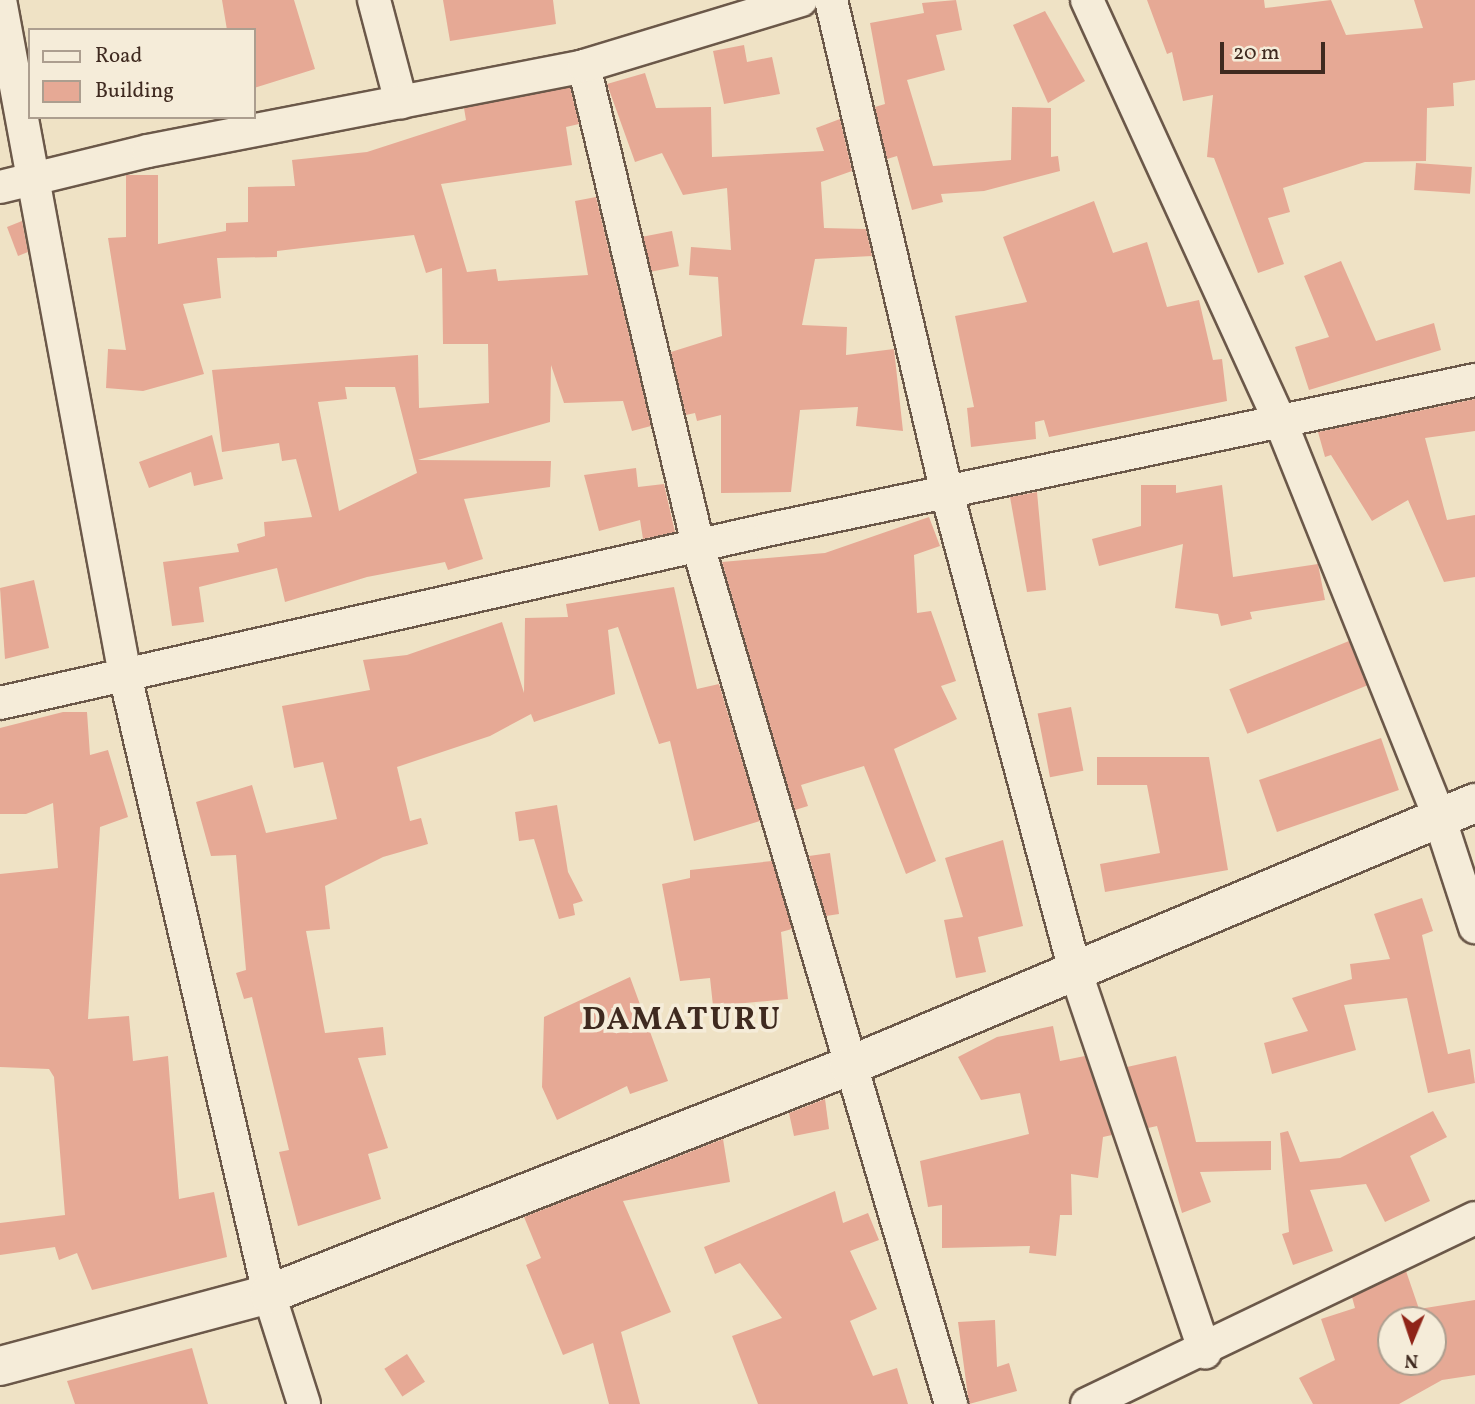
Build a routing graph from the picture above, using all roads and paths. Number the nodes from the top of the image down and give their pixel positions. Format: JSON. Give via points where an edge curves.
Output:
{"nodes":[{"id":1,"x":0,"y":0,"type":"edge"},
{"id":2,"x":374,"y":0,"type":"edge"},
{"id":3,"x":801,"y":0,"type":"edge"},
{"id":4,"x":831,"y":0,"type":"edge"},
{"id":5,"x":1087,"y":0,"type":"edge"},
{"id":6,"x":584,"y":66,"type":"junction"},
{"id":7,"x":401,"y":102,"type":"junction"},
{"id":8,"x":14,"y":183,"type":"edge"},
{"id":9,"x":1475,"y":380,"type":"edge"},
{"id":10,"x":1281,"y":423,"type":"junction"},
{"id":11,"x":947,"y":493,"type":"junction"},
{"id":12,"x":698,"y":546,"type":"junction"},
{"id":13,"x":125,"y":675,"type":"junction"},
{"id":14,"x":0,"y":703,"type":"edge"},
{"id":15,"x":1475,"y":803,"type":"edge"},
{"id":16,"x":1439,"y":817,"type":"junction"},
{"id":17,"x":1475,"y":927,"type":"edge"},
{"id":18,"x":1075,"y":970,"type":"junction"},
{"id":19,"x":849,"y":1066,"type":"junction"},
{"id":20,"x":1475,"y":1218,"type":"edge"},
{"id":21,"x":269,"y":1294,"type":"junction"},
{"id":22,"x":1205,"y":1352,"type":"junction"},
{"id":23,"x":0,"y":1366,"type":"edge"},
{"id":24,"x":304,"y":1404,"type":"edge"},
{"id":25,"x":951,"y":1404,"type":"edge"},
{"id":26,"x":1087,"y":1404,"type":"edge"}],
"edges":[{"from":1,"to":8,"type":"street"},
{"from":2,"to":7,"type":"street"},
{"from":3,"to":6,"type":"street"},
{"from":4,"to":11,"type":"street"},
{"from":5,"to":10,"type":"street"},
{"from":6,"to":7,"type":"street"},
{"from":6,"to":12,"type":"street"},
{"from":7,"to":8,"type":"street"},
{"from":8,"to":13,"type":"street"},
{"from":9,"to":10,"type":"street"},
{"from":10,"to":11,"type":"street"},
{"from":10,"to":16,"type":"street"},
{"from":11,"to":12,"type":"street"},
{"from":11,"to":18,"type":"street"},
{"from":12,"to":13,"type":"street"},
{"from":12,"to":19,"type":"street"},
{"from":13,"to":14,"type":"street"},
{"from":13,"to":21,"type":"street"},
{"from":15,"to":16,"type":"street"},
{"from":16,"to":17,"type":"street"},
{"from":16,"to":18,"type":"street"},
{"from":18,"to":19,"type":"street"},
{"from":18,"to":22,"type":"street"},
{"from":19,"to":21,"type":"street"},
{"from":19,"to":25,"type":"street"},
{"from":20,"to":22,"type":"street"},
{"from":21,"to":23,"type":"street"},
{"from":21,"to":24,"type":"street"},
{"from":22,"to":26,"type":"street"}]}
